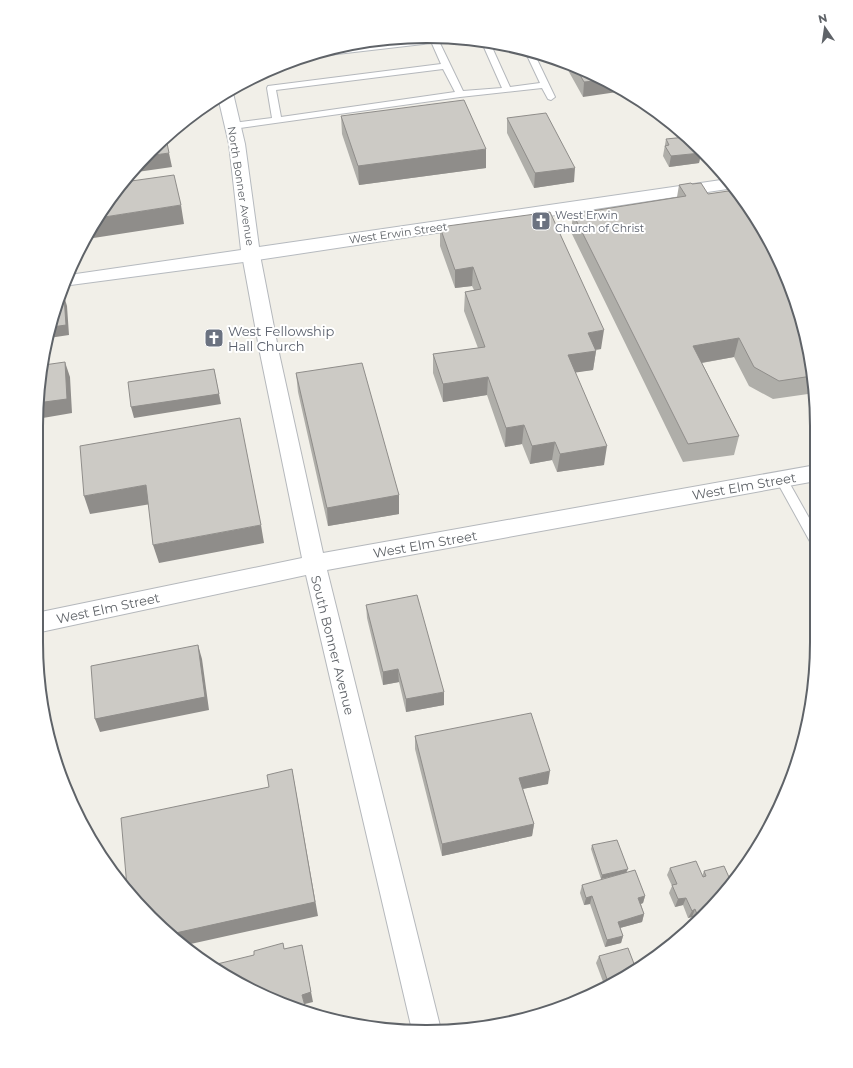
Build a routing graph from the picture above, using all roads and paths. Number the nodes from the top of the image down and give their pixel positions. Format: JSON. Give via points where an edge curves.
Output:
{"nodes":[{"id":1,"x":436,"y":43,"type":"edge"},
{"id":2,"x":488,"y":48,"type":"edge"},
{"id":3,"x":532,"y":58,"type":"edge"},
{"id":4,"x":446,"y":66,"type":"junction"},
{"id":5,"x":545,"y":85,"type":"junction"},
{"id":6,"x":506,"y":90,"type":"junction"},
{"id":7,"x":460,"y":94,"type":"junction"},
{"id":8,"x":551,"y":97,"type":"dead end"},
{"id":9,"x":227,"y":99,"type":"edge"},
{"id":10,"x":277,"y":120,"type":"junction"},
{"id":11,"x":233,"y":126,"type":"junction"},
{"id":12,"x":724,"y":185,"type":"edge"},
{"id":13,"x":251,"y":255,"type":"junction"},
{"id":14,"x":72,"y":280,"type":"edge"},
{"id":15,"x":810,"y":474,"type":"edge"},
{"id":16,"x":782,"y":480,"type":"junction"},
{"id":17,"x":810,"y":531,"type":"edge"},
{"id":18,"x":314,"y":564,"type":"junction"},
{"id":19,"x":43,"y":622,"type":"edge"},
{"id":20,"x":425,"y":1025,"type":"edge"}],
"edges":[{"from":1,"to":4,"type":"lane"},
{"from":2,"to":6,"type":"lane"},
{"from":3,"to":5,"type":"lane"},
{"from":4,"to":7,"type":"lane"},
{"from":4,"to":10,"type":"lane","via":[[271,88]]},
{"from":5,"to":6,"type":"lane"},
{"from":5,"to":8,"type":"lane"},
{"from":6,"to":7,"type":"lane"},
{"from":7,"to":10,"type":"lane"},
{"from":9,"to":11,"type":"street","name":"North Bonner Avenue"},
{"from":10,"to":11,"type":"lane"},
{"from":11,"to":13,"type":"street","name":"North Bonner Avenue"},
{"from":12,"to":13,"type":"street","name":"West Erwin Street"},
{"from":13,"to":14,"type":"street","name":"West Erwin Street"},
{"from":13,"to":18,"type":"street","name":"South Bonner Avenue"},
{"from":15,"to":16,"type":"street","name":"West Elm Street"},
{"from":16,"to":17,"type":"lane"},
{"from":16,"to":18,"type":"street","name":"West Elm Street"},
{"from":18,"to":19,"type":"street","name":"West Elm Street"},
{"from":18,"to":20,"type":"street","name":"South Bonner Avenue"}]}
